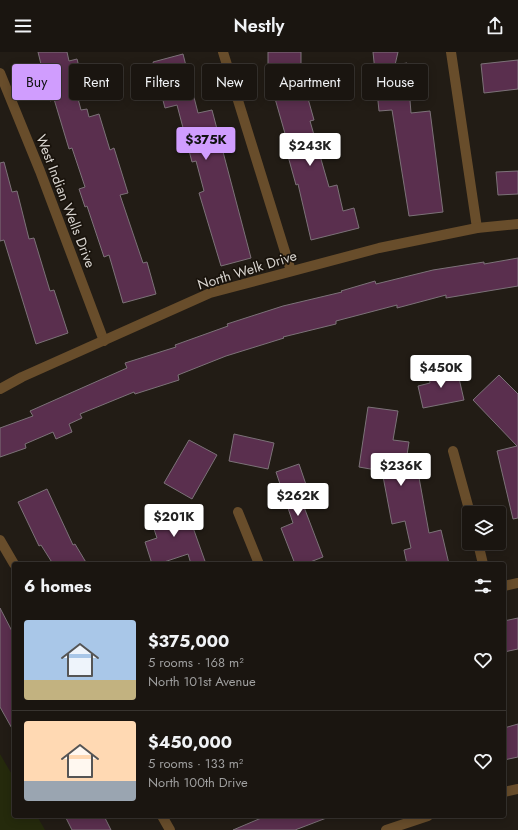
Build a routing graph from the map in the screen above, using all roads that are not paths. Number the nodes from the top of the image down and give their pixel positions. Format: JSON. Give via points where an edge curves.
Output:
{"nodes":[{"id":1,"x":223,"y":52,"type":"edge"},
{"id":2,"x":451,"y":52,"type":"edge"},
{"id":3,"x":0,"y":73,"type":"edge"},
{"id":4,"x":518,"y":224,"type":"edge"},
{"id":5,"x":477,"y":228,"type":"junction"},
{"id":6,"x":291,"y":271,"type":"junction"},
{"id":7,"x":104,"y":341,"type":"junction"},
{"id":8,"x":0,"y":389,"type":"edge"},
{"id":9,"x":453,"y":451,"type":"dead end"},
{"id":10,"x":468,"y":506,"type":"edge"},
{"id":11,"x":238,"y":512,"type":"dead end"},
{"id":12,"x":0,"y":540,"type":"edge"},
{"id":13,"x":480,"y":550,"type":"edge"},
{"id":14,"x":13,"y":562,"type":"edge"},
{"id":15,"x":258,"y":562,"type":"edge"},
{"id":16,"x":483,"y":562,"type":"edge"},
{"id":17,"x":518,"y":584,"type":"edge"},
{"id":18,"x":506,"y":586,"type":"edge"},
{"id":19,"x":518,"y":789,"type":"edge"},
{"id":20,"x":506,"y":792,"type":"edge"},
{"id":21,"x":163,"y":818,"type":"edge"},
{"id":22,"x":422,"y":818,"type":"edge"},
{"id":23,"x":170,"y":830,"type":"edge"},
{"id":24,"x":386,"y":830,"type":"edge"}],
"edges":[{"from":1,"to":6,"type":"street"},
{"from":2,"to":5,"type":"street"},
{"from":3,"to":7,"type":"street","name":"West Indian Wells Drive"},
{"from":4,"to":5,"type":"street","name":"North Welk Drive"},
{"from":5,"to":6,"type":"street","name":"North Welk Drive","via":[[379,248]]},
{"from":6,"to":7,"type":"street","name":"North Welk Drive","via":[[210,293]]},
{"from":7,"to":8,"type":"street","name":"North Welk Drive"},
{"from":9,"to":10,"type":"street"},
{"from":11,"to":15,"type":"street"},
{"from":12,"to":14,"type":"street"},
{"from":13,"to":16,"type":"street"},
{"from":17,"to":18,"type":"street"},
{"from":19,"to":20,"type":"street"},
{"from":21,"to":23,"type":"street"},
{"from":22,"to":24,"type":"street"}]}
